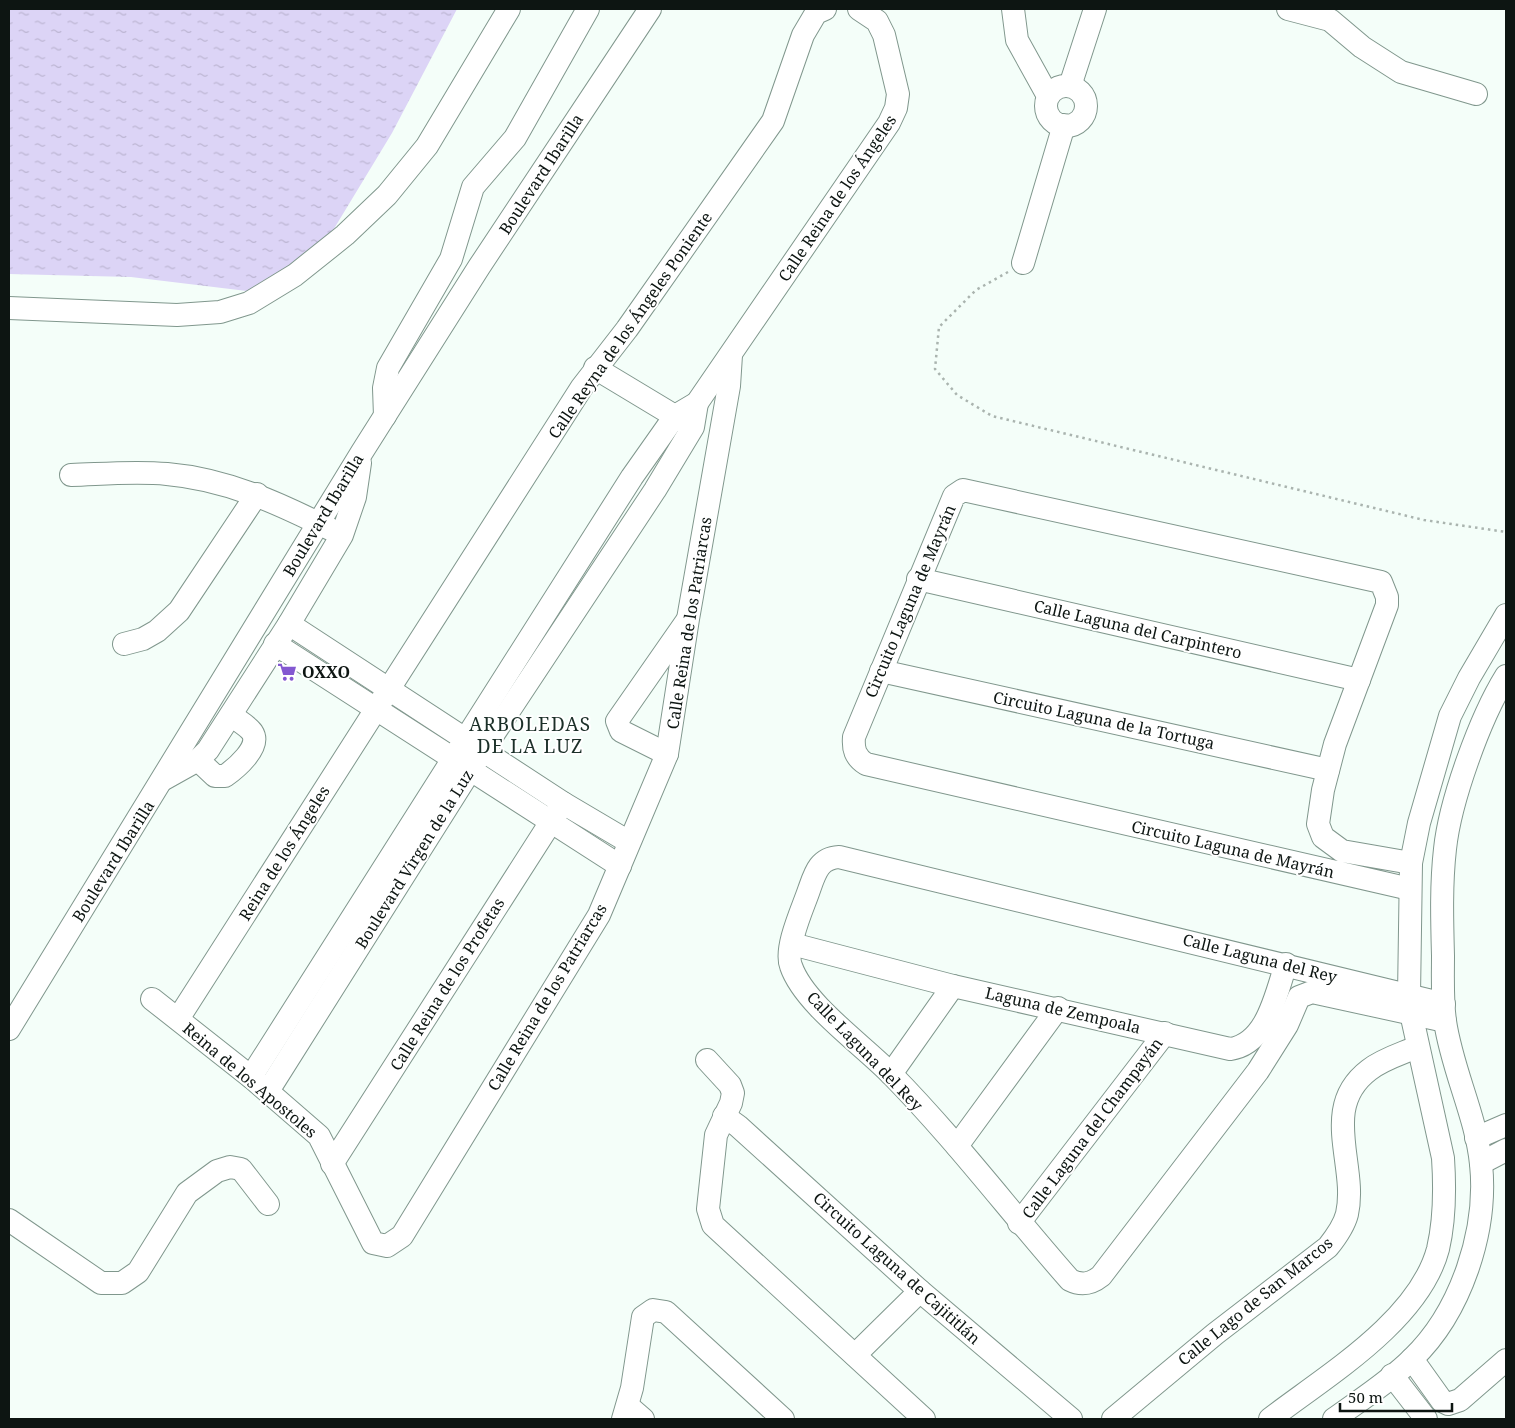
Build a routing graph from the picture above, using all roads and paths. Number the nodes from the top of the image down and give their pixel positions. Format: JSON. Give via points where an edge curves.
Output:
{"nodes":[{"id":1,"x":509,"y":9,"type":"edge"},
{"id":2,"x":588,"y":9,"type":"edge"},
{"id":3,"x":650,"y":9,"type":"edge"},
{"id":4,"x":825,"y":9,"type":"edge"},
{"id":5,"x":859,"y":9,"type":"edge"},
{"id":6,"x":1013,"y":9,"type":"edge"},
{"id":7,"x":1095,"y":9,"type":"edge"},
{"id":8,"x":1288,"y":9,"type":"edge"},
{"id":9,"x":1070,"y":86,"type":"junction"},
{"id":10,"x":1476,"y":94,"type":"dead end"},
{"id":11,"x":1048,"y":96,"type":"junction"},
{"id":12,"x":1064,"y":125,"type":"junction"},
{"id":13,"x":1023,"y":263,"type":"joint"},
{"id":14,"x":9,"y":308,"type":"edge"},
{"id":15,"x":731,"y":355,"type":"junction"},
{"id":16,"x":595,"y":368,"type":"junction"},
{"id":17,"x":384,"y":416,"type":"junction"},
{"id":18,"x":684,"y":422,"type":"junction"},
{"id":19,"x":721,"y":428,"type":"junction"},
{"id":20,"x":362,"y":452,"type":"junction"},
{"id":21,"x":71,"y":475,"type":"dead end"},
{"id":22,"x":257,"y":494,"type":"junction"},
{"id":23,"x":318,"y":523,"type":"junction"},
{"id":24,"x":1506,"y":532,"type":"edge"},
{"id":25,"x":342,"y":535,"type":"junction"},
{"id":26,"x":918,"y":579,"type":"junction"},
{"id":27,"x":1506,"y":615,"type":"edge"},
{"id":28,"x":688,"y":619,"type":"junction"},
{"id":29,"x":289,"y":624,"type":"junction"},
{"id":30,"x":124,"y":644,"type":"dead end"},
{"id":31,"x":275,"y":644,"type":"junction"},
{"id":32,"x":881,"y":671,"type":"junction"},
{"id":33,"x":1506,"y":676,"type":"edge"},
{"id":34,"x":1359,"y":680,"type":"junction"},
{"id":35,"x":388,"y":687,"type":"junction"},
{"id":36,"x":375,"y":707,"type":"junction"},
{"id":37,"x":231,"y":715,"type":"junction"},
{"id":38,"x":475,"y":744,"type":"junction"},
{"id":39,"x":667,"y":754,"type":"junction"},
{"id":40,"x":198,"y":760,"type":"junction"},
{"id":41,"x":463,"y":764,"type":"junction"},
{"id":42,"x":1328,"y":770,"type":"junction"},
{"id":43,"x":163,"y":779,"type":"junction"},
{"id":44,"x":1427,"y":793,"type":"junction"},
{"id":45,"x":1456,"y":800,"type":"junction"},
{"id":46,"x":557,"y":812,"type":"junction"},
{"id":47,"x":629,"y":842,"type":"junction"},
{"id":48,"x":1411,"y":863,"type":"junction"},
{"id":49,"x":620,"y":866,"type":"junction"},
{"id":50,"x":1410,"y":889,"type":"junction"},
{"id":51,"x":792,"y":944,"type":"junction"},
{"id":52,"x":1286,"y":964,"type":"junction"},
{"id":53,"x":953,"y":986,"type":"junction"},
{"id":54,"x":152,"y":999,"type":"dead end"},
{"id":55,"x":1410,"y":1004,"type":"junction"},
{"id":56,"x":1058,"y":1008,"type":"junction"},
{"id":57,"x":1444,"y":1012,"type":"junction"},
{"id":58,"x":178,"y":1019,"type":"junction"},
{"id":59,"x":9,"y":1029,"type":"edge"},
{"id":60,"x":1165,"y":1032,"type":"junction"},
{"id":61,"x":1417,"y":1048,"type":"junction"},
{"id":62,"x":707,"y":1060,"type":"dead end"},
{"id":63,"x":892,"y":1074,"type":"junction"},
{"id":64,"x":251,"y":1077,"type":"junction"},
{"id":65,"x":268,"y":1091,"type":"junction"},
{"id":66,"x":724,"y":1116,"type":"junction"},
{"id":67,"x":1506,"y":1125,"type":"edge"},
{"id":68,"x":1476,"y":1138,"type":"junction"},
{"id":69,"x":957,"y":1146,"type":"junction"},
{"id":70,"x":1506,"y":1150,"type":"edge"},
{"id":71,"x":1481,"y":1163,"type":"junction"},
{"id":72,"x":332,"y":1164,"type":"junction"},
{"id":73,"x":268,"y":1204,"type":"dead end"},
{"id":74,"x":9,"y":1220,"type":"edge"},
{"id":75,"x":1019,"y":1223,"type":"junction"},
{"id":76,"x":381,"y":1246,"type":"joint"},
{"id":77,"x":920,"y":1291,"type":"junction"},
{"id":78,"x":855,"y":1355,"type":"junction"},
{"id":79,"x":1412,"y":1359,"type":"junction"},
{"id":80,"x":1504,"y":1367,"type":"edge"},
{"id":81,"x":1392,"y":1375,"type":"junction"},
{"id":82,"x":631,"y":1415,"type":"edge"},
{"id":83,"x":783,"y":1419,"type":"edge"},
{"id":84,"x":924,"y":1419,"type":"edge"},
{"id":85,"x":1071,"y":1419,"type":"edge"},
{"id":86,"x":1113,"y":1419,"type":"edge"},
{"id":87,"x":1270,"y":1419,"type":"edge"},
{"id":88,"x":1334,"y":1419,"type":"edge"},
{"id":89,"x":1426,"y":1419,"type":"edge"}],
"edges":[{"from":1,"to":14,"type":"street","via":[[427,146],[387,195],[295,275],[249,303],[220,312],[177,315]]},
{"from":2,"to":17,"type":"street","via":[[515,138],[472,186],[451,259],[388,368]]},
{"from":3,"to":17,"type":"street","name":"Boulevard Ibarilla"},
{"from":4,"to":16,"type":"street","name":"Calle Reyna de los Ángeles Poniente","via":[[816,13],[803,36],[773,121],[627,329]]},
{"from":5,"to":15,"type":"street","name":"Calle Reina de los Ángeles","via":[[877,21],[884,35],[898,94],[896,108],[889,123]]},
{"from":6,"to":11,"type":"street","via":[[1017,40]]},
{"from":7,"to":9,"type":"street"},
{"from":8,"to":10,"type":"street","via":[[1330,20],[1362,47],[1401,72]]},
{"from":9,"to":11,"type":"street","via":[[1057,88]]},
{"from":9,"to":12,"type":"street","via":[[1084,98],[1085,111],[1077,122]]},
{"from":11,"to":12,"type":"street","via":[[1048,115],[1057,124]]},
{"from":12,"to":13,"type":"street"},
{"from":13,"to":24,"type":"path","via":[[976,290],[939,327],[935,369],[956,395],[992,416],[1424,520]]},
{"from":15,"to":18,"type":"street","name":"Calle Reina de los Ángeles"},
{"from":15,"to":19,"type":"street"},
{"from":16,"to":18,"type":"street"},
{"from":16,"to":35,"type":"street","name":"Calle Reyna de los Ángeles Poniente"},
{"from":17,"to":20,"type":"street","name":"Boulevard Ibarilla"},
{"from":18,"to":19,"type":"street"},
{"from":18,"to":38,"type":"street","name":"Boulevard Virgen de la Luz","via":[[649,498]]},
{"from":19,"to":28,"type":"street","name":"Calle Reina de los Patriarcas"},
{"from":20,"to":23,"type":"street","name":"Boulevard Ibarilla"},
{"from":20,"to":25,"type":"street","via":[[355,497]]},
{"from":21,"to":22,"type":"street","via":[[169,474]]},
{"from":22,"to":23,"type":"street"},
{"from":22,"to":30,"type":"street","via":[[179,611],[157,631]]},
{"from":23,"to":25,"type":"street"},
{"from":23,"to":43,"type":"street","name":"Boulevard Ibarilla"},
{"from":25,"to":29,"type":"street"},
{"from":26,"to":32,"type":"street","name":"Circuito Laguna de Mayrán"},
{"from":26,"to":34,"type":"street","name":"Calle Laguna del Carpintero"},
{"from":26,"to":34,"type":"street","name":"Circuito Laguna de Mayrán","via":[[954,496],[963,490],[1372,578],[1381,582],[1387,605]]},
{"from":27,"to":44,"type":"street","via":[[1450,716]]},
{"from":28,"to":39,"type":"street","name":"Calle Reina de los Patriarcas"},
{"from":28,"to":39,"type":"street","via":[[617,722],[621,731]]},
{"from":29,"to":31,"type":"street"},
{"from":29,"to":35,"type":"street"},
{"from":31,"to":36,"type":"street"},
{"from":31,"to":37,"type":"street"},
{"from":32,"to":42,"type":"street","name":"Circuito Laguna de la Tortuga"},
{"from":32,"to":50,"type":"street","name":"Circuito Laguna de Mayrán","via":[[854,737],[855,751],[866,764]]},
{"from":33,"to":45,"type":"street","via":[[1480,728]]},
{"from":34,"to":42,"type":"street","name":"Circuito Laguna de Mayrán"},
{"from":35,"to":36,"type":"street","name":"Reina de los Ángeles"},
{"from":35,"to":38,"type":"street"},
{"from":36,"to":41,"type":"street"},
{"from":36,"to":58,"type":"street","name":"Reina de los Ángeles"},
{"from":37,"to":40,"type":"street"},
{"from":37,"to":40,"type":"street","via":[[253,733],[250,752],[225,776],[215,776]]},
{"from":38,"to":41,"type":"street","name":"Boulevard Virgen de la Luz"},
{"from":38,"to":46,"type":"street"},
{"from":39,"to":47,"type":"street","name":"Calle Reina de los Patriarcas"},
{"from":40,"to":43,"type":"street"},
{"from":41,"to":46,"type":"street"},
{"from":41,"to":64,"type":"street","name":"Boulevard Virgen de la Luz"},
{"from":41,"to":65,"type":"street","name":"Boulevard Virgen de la Luz"},
{"from":42,"to":48,"type":"street","name":"Circuito Laguna de Mayrán","via":[[1318,821],[1323,837],[1342,851]]},
{"from":43,"to":59,"type":"street","name":"Boulevard Ibarilla"},
{"from":44,"to":45,"type":"street"},
{"from":44,"to":48,"type":"street"},
{"from":45,"to":57,"type":"street","via":[[1445,848],[1442,892]]},
{"from":46,"to":47,"type":"street"},
{"from":46,"to":49,"type":"street"},
{"from":46,"to":72,"type":"street","name":"Calle Reina de los Profetas"},
{"from":47,"to":49,"type":"street","name":"Calle Reina de los Patriarcas"},
{"from":48,"to":50,"type":"street"},
{"from":49,"to":76,"type":"street","name":"Calle Reina de los Patriarcas","via":[[598,915],[402,1236],[392,1244]]},
{"from":50,"to":55,"type":"street"},
{"from":51,"to":52,"type":"street","name":"Calle Laguna del Rey","via":[[816,869],[825,860],[839,857]]},
{"from":51,"to":53,"type":"street","name":"Laguna de Zempoala"},
{"from":51,"to":63,"type":"street","name":"Calle Laguna del Rey","via":[[790,965],[814,1001]]},
{"from":52,"to":55,"type":"street","name":"Calle Laguna del Rey"},
{"from":52,"to":60,"type":"street","name":"Laguna de Zempoala","via":[[1275,999],[1260,1030],[1246,1044],[1230,1049]]},
{"from":53,"to":56,"type":"street","name":"Laguna de Zempoala"},
{"from":53,"to":63,"type":"street"},
{"from":54,"to":58,"type":"street","name":"Reina de los Apostoles"},
{"from":55,"to":57,"type":"street","name":"Calle Laguna del Rey"},
{"from":55,"to":61,"type":"street"},
{"from":55,"to":75,"type":"street","name":"Calle Laguna del Rey","via":[[1312,992],[1299,997],[1258,1071],[1094,1282],[1070,1280]]},
{"from":56,"to":60,"type":"street","name":"Laguna de Zempoala"},
{"from":56,"to":69,"type":"street"},
{"from":57,"to":68,"type":"street"},
{"from":58,"to":64,"type":"street","name":"Reina de los Apostoles"},
{"from":60,"to":75,"type":"street","name":"Calle Laguna del Champayán"},
{"from":61,"to":86,"type":"street","name":"Calle Lago de San Marcos","via":[[1370,1069],[1350,1092],[1342,1118],[1349,1196],[1340,1231],[1328,1247],[1215,1334]]},
{"from":61,"to":87,"type":"street","via":[[1443,1158],[1442,1227],[1437,1251],[1420,1286],[1397,1318]]},
{"from":62,"to":66,"type":"street","via":[[734,1093]]},
{"from":63,"to":69,"type":"street","name":"Calle Laguna del Rey"},
{"from":64,"to":65,"type":"street","name":"Reina de los Apostoles"},
{"from":65,"to":72,"type":"street","name":"Reina de los Apostoles","via":[[319,1136]]},
{"from":66,"to":77,"type":"street","name":"Circuito Laguna de Cajititlán"},
{"from":66,"to":78,"type":"street","via":[[716,1135],[709,1200],[708,1210],[713,1225]]},
{"from":67,"to":68,"type":"street"},
{"from":68,"to":71,"type":"street"},
{"from":69,"to":75,"type":"street","name":"Calle Laguna del Rey"},
{"from":70,"to":71,"type":"street"},
{"from":71,"to":79,"type":"street","via":[[1480,1213],[1470,1259],[1446,1312]]},
{"from":72,"to":76,"type":"street","name":"Reina de los Apostoles","via":[[373,1243]]},
{"from":73,"to":74,"type":"street","via":[[241,1169],[230,1167],[217,1171],[187,1193],[138,1272],[122,1283],[101,1283]]},
{"from":77,"to":78,"type":"street"},
{"from":77,"to":85,"type":"street","name":"Circuito Laguna de Cajititlán"},
{"from":78,"to":84,"type":"street"},
{"from":79,"to":80,"type":"street","via":[[1442,1401],[1454,1404]]},
{"from":79,"to":81,"type":"street"},
{"from":81,"to":88,"type":"street"},
{"from":81,"to":89,"type":"street"},
{"from":82,"to":83,"type":"street","via":[[643,1317],[647,1312],[660,1310]]}]}
